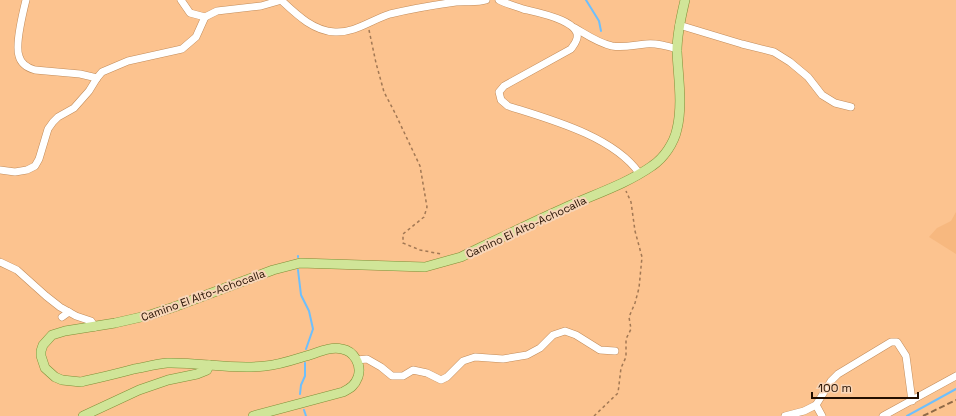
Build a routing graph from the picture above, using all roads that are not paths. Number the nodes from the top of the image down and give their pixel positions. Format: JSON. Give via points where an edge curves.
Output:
{"nodes":[{"id":1,"x":26,"y":0,"type":"edge"},
{"id":2,"x":181,"y":0,"type":"edge"},
{"id":3,"x":281,"y":0,"type":"edge"},
{"id":4,"x":486,"y":0,"type":"edge"},
{"id":5,"x":499,"y":0,"type":"edge"},
{"id":6,"x":685,"y":0,"type":"edge"},
{"id":7,"x":205,"y":17,"type":"junction"},
{"id":8,"x":679,"y":25,"type":"junction"},
{"id":9,"x":573,"y":27,"type":"junction"},
{"id":10,"x":677,"y":49,"type":"junction"},
{"id":11,"x":97,"y":78,"type":"junction"},
{"id":12,"x":851,"y":107,"type":"dead end"},
{"id":13,"x":0,"y":170,"type":"edge"},
{"id":14,"x":639,"y":173,"type":"junction"},
{"id":15,"x":0,"y":262,"type":"edge"},
{"id":16,"x":69,"y":312,"type":"junction"},
{"id":17,"x":62,"y":317,"type":"dead end"},
{"id":18,"x":95,"y":327,"type":"junction"},
{"id":19,"x":615,"y":351,"type":"dead end"},
{"id":20,"x":356,"y":360,"type":"junction"},
{"id":21,"x":209,"y":366,"type":"junction"},
{"id":22,"x":956,"y":376,"type":"edge"},
{"id":23,"x":912,"y":401,"type":"junction"},
{"id":24,"x":816,"y":405,"type":"junction"},
{"id":25,"x":83,"y":416,"type":"edge"},
{"id":26,"x":253,"y":416,"type":"edge"},
{"id":27,"x":785,"y":416,"type":"edge"},
{"id":28,"x":822,"y":416,"type":"edge"},
{"id":29,"x":883,"y":416,"type":"edge"}],
"edges":[{"from":1,"to":11,"type":"street","via":[[20,27],[18,56],[22,62],[29,69]]},
{"from":2,"to":7,"type":"street","via":[[190,13]]},
{"from":3,"to":4,"type":"street","via":[[309,24],[334,32],[347,31],[388,15],[440,4]]},
{"from":3,"to":7,"type":"street","via":[[261,6],[217,11]]},
{"from":5,"to":9,"type":"street","via":[[551,16]]},
{"from":6,"to":8,"type":"main road","name":"Camino El Alto-Achocalla"},
{"from":7,"to":11,"type":"street","via":[[196,37],[182,49],[128,61],[102,72]]},
{"from":8,"to":10,"type":"main road","name":"Camino El Alto-Achocalla"},
{"from":8,"to":12,"type":"street","via":[[774,52],[808,77],[822,95],[835,103]]},
{"from":9,"to":10,"type":"street","via":[[600,43],[613,46],[659,44]]},
{"from":9,"to":14,"type":"street","via":[[577,33],[577,41],[571,49],[504,86],[499,92],[501,100],[508,106],[565,124],[587,134],[609,146],[632,164]]},
{"from":10,"to":14,"type":"main road","name":"Camino El Alto-Achocalla","via":[[680,110],[677,130],[665,154],[653,166]]},
{"from":11,"to":13,"type":"street","via":[[74,108],[52,122],[35,166],[15,172]]},
{"from":14,"to":18,"type":"main road","name":"Camino El Alto-Achocalla","via":[[446,262],[425,267],[300,263],[273,270],[150,315]]},
{"from":15,"to":16,"type":"street","via":[[17,270],[46,296]]},
{"from":16,"to":17,"type":"street"},
{"from":16,"to":18,"type":"street","via":[[91,321]]},
{"from":18,"to":21,"type":"main road","name":"Camino El Alto-Achocalla","via":[[52,335],[42,345],[41,356],[45,368],[62,380],[81,382],[165,363]]},
{"from":19,"to":20,"type":"street","via":[[600,350],[565,331],[553,335],[540,348],[527,355],[503,358],[475,357],[463,361],[441,380],[413,370],[403,376],[392,376],[367,359]]},
{"from":20,"to":21,"type":"main road","name":"Camino El Alto-Achocalla","via":[[352,354],[340,348],[266,366]]},
{"from":20,"to":26,"type":"main road","via":[[358,375],[355,383],[344,392]]},
{"from":21,"to":25,"type":"main road","via":[[207,370],[197,374],[139,390]]},
{"from":22,"to":23,"type":"street"},
{"from":23,"to":24,"type":"street","via":[[906,356],[897,342],[891,342],[838,374]]},
{"from":23,"to":29,"type":"street"},
{"from":24,"to":27,"type":"street"},
{"from":24,"to":28,"type":"street"}]}
